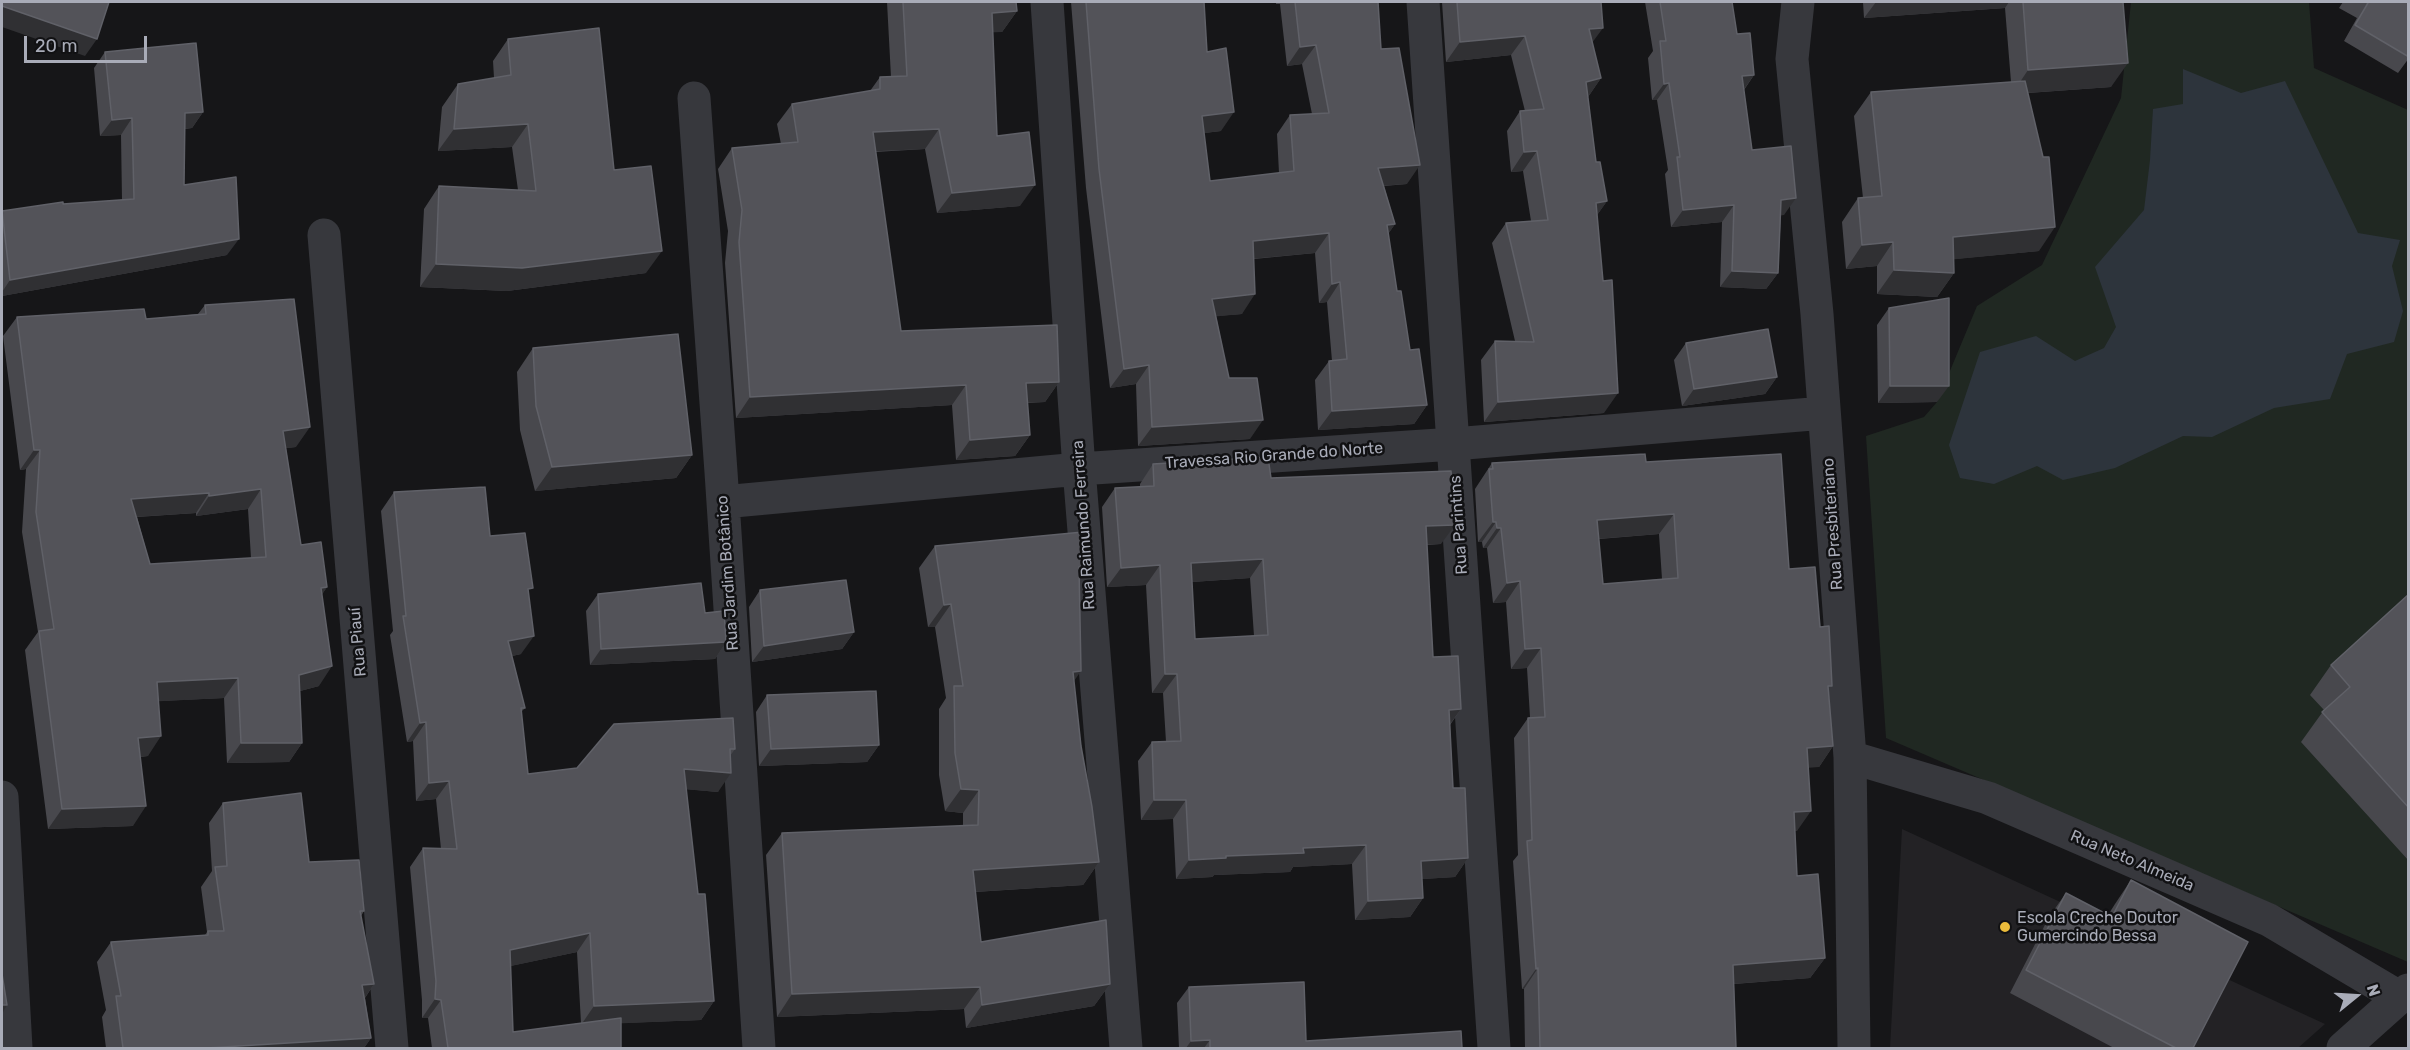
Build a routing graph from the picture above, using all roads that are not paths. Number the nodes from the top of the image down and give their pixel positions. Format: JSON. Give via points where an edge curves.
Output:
{"nodes":[{"id":1,"x":1047,"y":2,"type":"edge"},
{"id":2,"x":1424,"y":2,"type":"edge"},
{"id":3,"x":1798,"y":2,"type":"edge"},
{"id":4,"x":694,"y":98,"type":"dead end"},
{"id":5,"x":324,"y":235,"type":"dead end"},
{"id":6,"x":1824,"y":412,"type":"junction"},
{"id":7,"x":1454,"y":444,"type":"junction"},
{"id":8,"x":1079,"y":469,"type":"junction"},
{"id":9,"x":723,"y":502,"type":"junction"},
{"id":10,"x":1850,"y":757,"type":"junction"},
{"id":11,"x":2,"y":797,"type":"edge"},
{"id":12,"x":2404,"y":994,"type":"edge"},
{"id":13,"x":16,"y":1048,"type":"edge"},
{"id":14,"x":392,"y":1048,"type":"edge"},
{"id":15,"x":759,"y":1048,"type":"edge"},
{"id":16,"x":1126,"y":1048,"type":"edge"},
{"id":17,"x":1494,"y":1048,"type":"edge"},
{"id":18,"x":1854,"y":1048,"type":"edge"},
{"id":19,"x":2343,"y":1048,"type":"edge"}],
"edges":[{"from":1,"to":8,"type":"street","name":"Rua Raimundo Ferreira"},
{"from":2,"to":7,"type":"street","name":"Rua Parintins"},
{"from":3,"to":6,"type":"street","name":"Rua Presbiteriano","via":[[1792,59]]},
{"from":4,"to":9,"type":"street","name":"Rua Jardim Botânico"},
{"from":5,"to":14,"type":"street","name":"Rua Piauí"},
{"from":6,"to":7,"type":"street","name":"Travessa Rio Grande do Norte"},
{"from":6,"to":10,"type":"street","name":"Rua Presbiteriano"},
{"from":7,"to":8,"type":"street","name":"Travessa Rio Grande do Norte"},
{"from":7,"to":17,"type":"street","name":"Rua Parintins"},
{"from":8,"to":9,"type":"street","name":"Travessa Rio Grande do Norte"},
{"from":8,"to":16,"type":"street","name":"Rua Raimundo Ferreira"},
{"from":9,"to":15,"type":"street","name":"Rua Jardim Botânico"},
{"from":10,"to":12,"type":"street","name":"Rua Neto Almeida","via":[[1988,798],[2269,920]]},
{"from":10,"to":18,"type":"street","name":"Rua Presbiteriano"},
{"from":11,"to":13,"type":"street"},
{"from":12,"to":19,"type":"street"}]}
